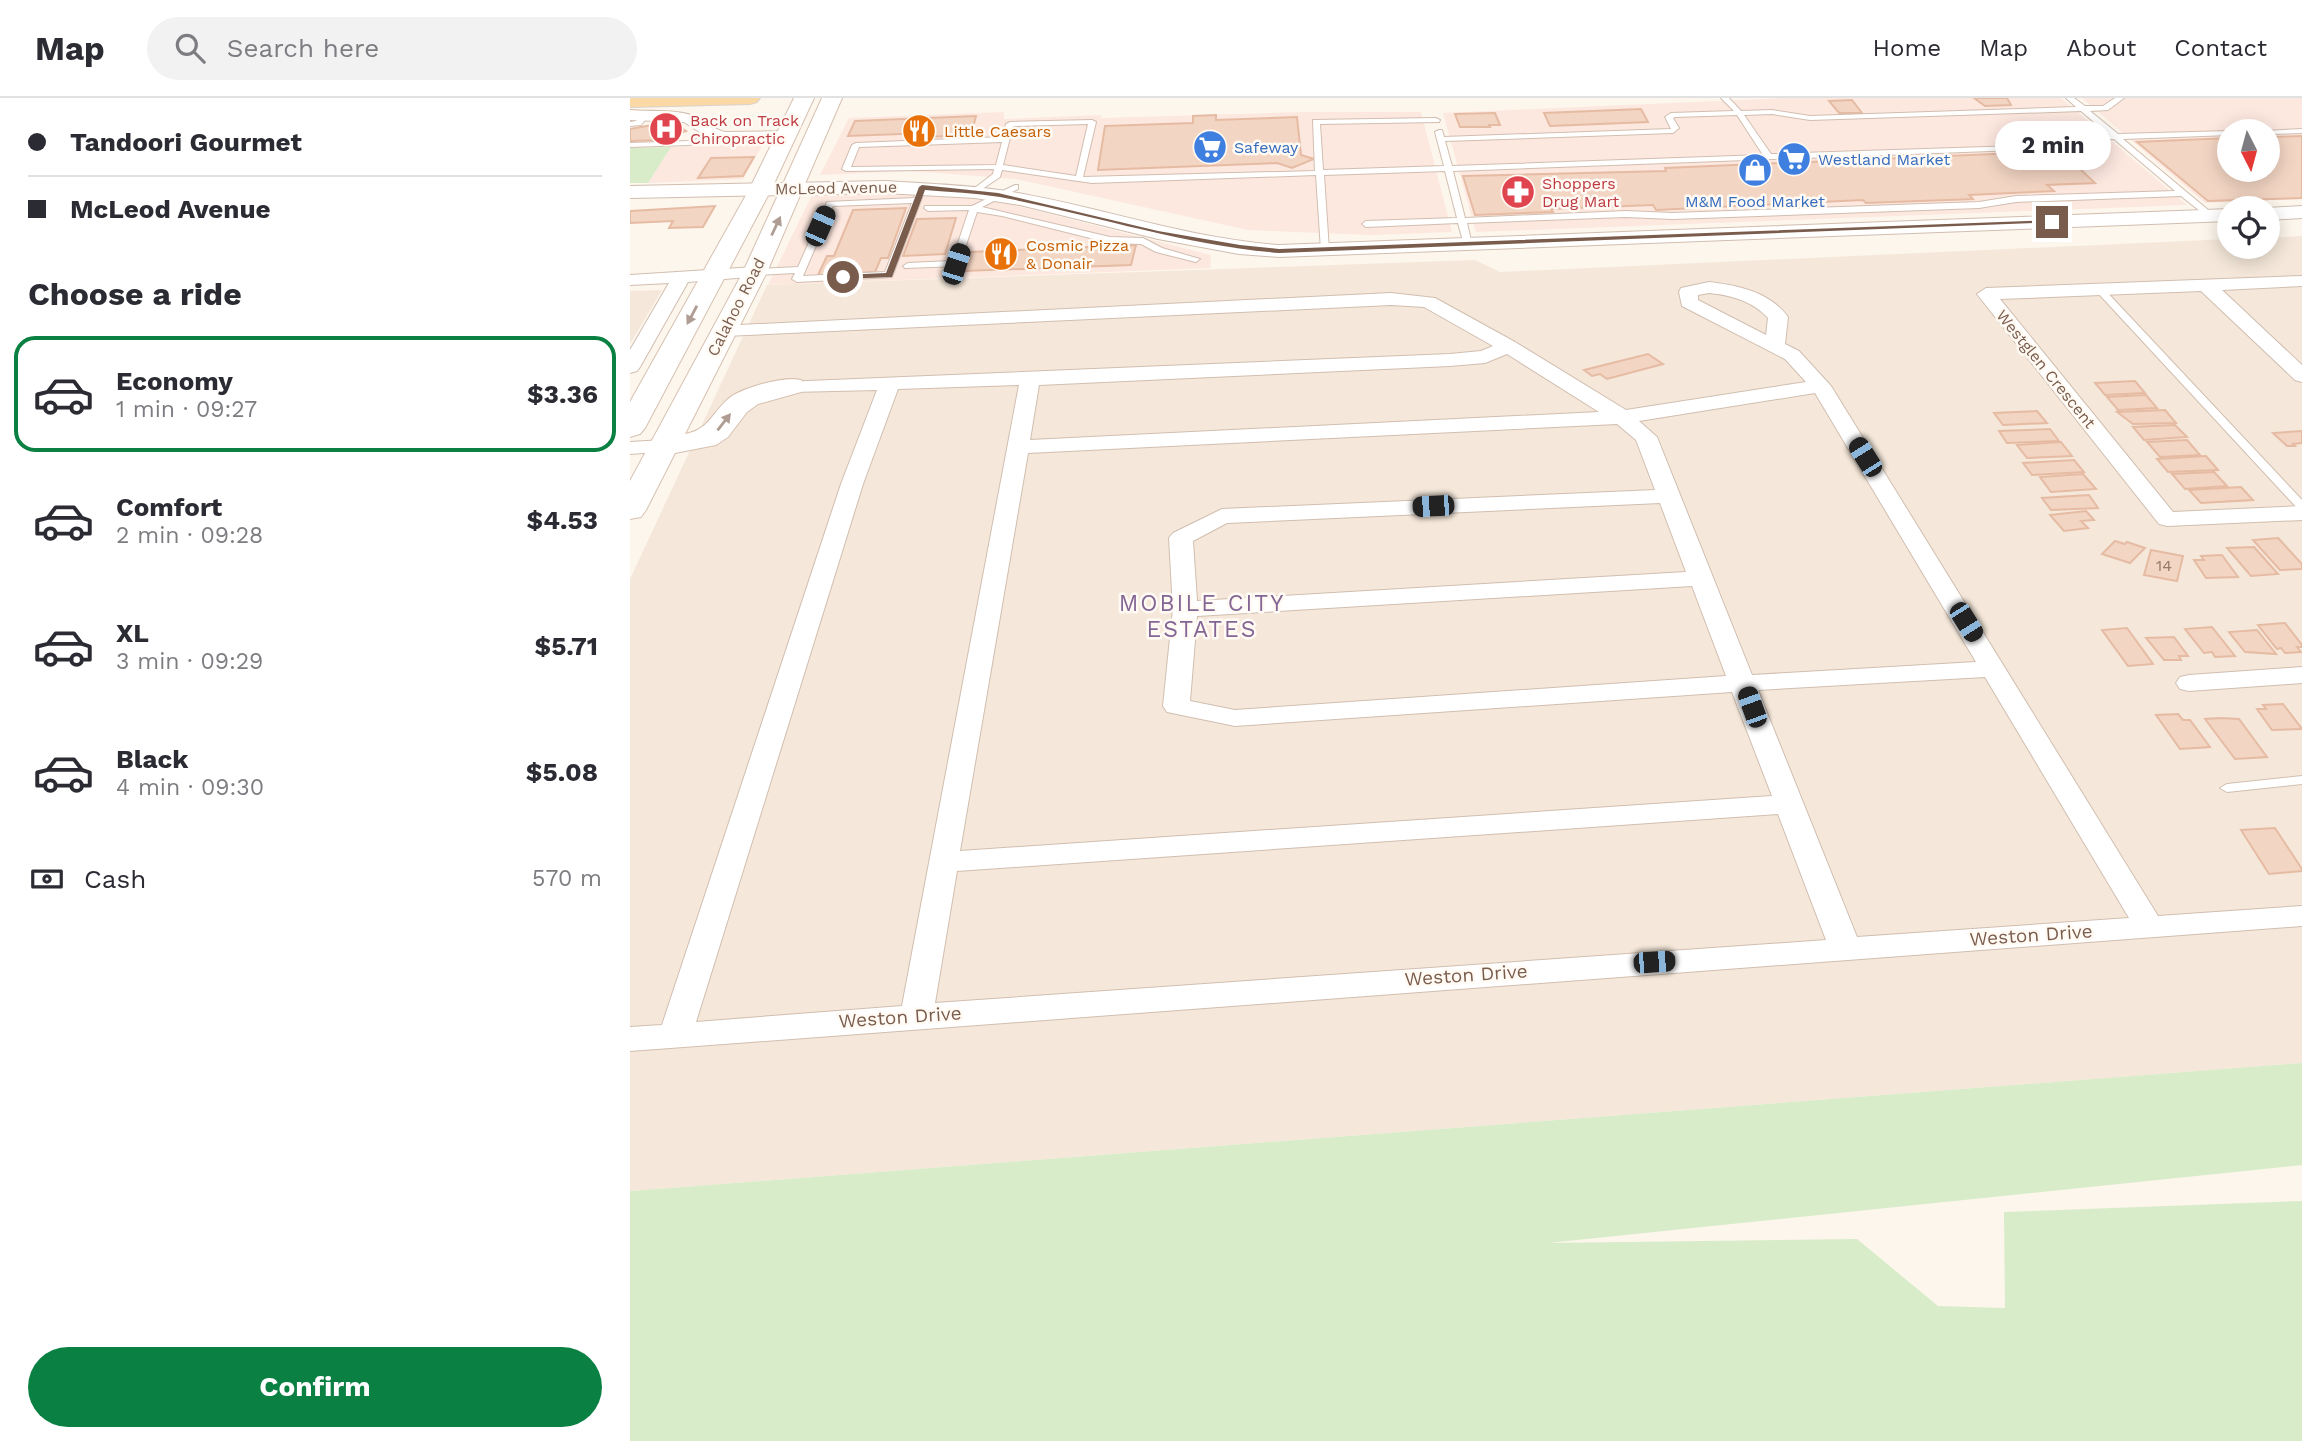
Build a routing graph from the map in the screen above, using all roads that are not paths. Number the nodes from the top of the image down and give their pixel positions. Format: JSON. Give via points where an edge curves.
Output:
{"nodes":[{"id":1,"x":751,"y":98,"type":"edge"},
{"id":2,"x":804,"y":98,"type":"edge"},
{"id":3,"x":832,"y":98,"type":"edge"},
{"id":4,"x":1725,"y":98,"type":"edge"},
{"id":5,"x":2070,"y":98,"type":"edge"},
{"id":6,"x":2120,"y":98,"type":"edge"},
{"id":7,"x":1735,"y":106,"type":"edge"},
{"id":8,"x":2083,"y":109,"type":"junction"},
{"id":9,"x":635,"y":110,"type":"edge"},
{"id":10,"x":630,"y":124,"type":"edge"},
{"id":11,"x":2302,"y":131,"type":"edge"},
{"id":12,"x":2280,"y":132,"type":"edge"},
{"id":13,"x":2217,"y":133,"type":"edge"},
{"id":14,"x":718,"y":136,"type":"junction"},
{"id":15,"x":788,"y":136,"type":"junction"},
{"id":16,"x":2116,"y":137,"type":"junction"},
{"id":17,"x":1006,"y":139,"type":"junction"},
{"id":18,"x":1441,"y":139,"type":"junction"},
{"id":19,"x":901,"y":143,"type":"junction"},
{"id":20,"x":630,"y":145,"type":"edge"},
{"id":21,"x":1769,"y":157,"type":"junction"},
{"id":22,"x":1450,"y":168,"type":"junction"},
{"id":23,"x":889,"y":173,"type":"junction"},
{"id":24,"x":1319,"y":173,"type":"junction"},
{"id":25,"x":1079,"y":179,"type":"junction"},
{"id":26,"x":795,"y":185,"type":"junction"},
{"id":27,"x":761,"y":188,"type":"junction"},
{"id":28,"x":991,"y":189,"type":"junction"},
{"id":29,"x":630,"y":192,"type":"edge"},
{"id":30,"x":920,"y":193,"type":"junction"},
{"id":31,"x":2183,"y":194,"type":"junction"},
{"id":32,"x":928,"y":208,"type":"dead end"},
{"id":33,"x":2302,"y":212,"type":"edge"},
{"id":34,"x":2280,"y":213,"type":"edge"},
{"id":35,"x":2217,"y":214,"type":"edge"},
{"id":36,"x":2217,"y":216,"type":"edge"},
{"id":37,"x":1462,"y":220,"type":"junction"},
{"id":38,"x":1366,"y":224,"type":"dead end"},
{"id":39,"x":1159,"y":233,"type":"junction"},
{"id":40,"x":1468,"y":245,"type":"junction"},
{"id":41,"x":1325,"y":250,"type":"junction"},
{"id":42,"x":1196,"y":258,"type":"dead end"},
{"id":43,"x":908,"y":266,"type":"dead end"},
{"id":44,"x":801,"y":270,"type":"junction"},
{"id":45,"x":755,"y":272,"type":"junction"},
{"id":46,"x":712,"y":276,"type":"junction"},
{"id":47,"x":681,"y":278,"type":"junction"},
{"id":48,"x":630,"y":280,"type":"edge"},
{"id":49,"x":2302,"y":281,"type":"edge"},
{"id":50,"x":2206,"y":285,"type":"junction"},
{"id":51,"x":2100,"y":290,"type":"junction"},
{"id":52,"x":726,"y":330,"type":"junction"},
{"id":53,"x":1775,"y":345,"type":"dead end"},
{"id":54,"x":1508,"y":346,"type":"junction"},
{"id":55,"x":630,"y":367,"type":"edge"},
{"id":56,"x":630,"y":373,"type":"edge"},
{"id":57,"x":661,"y":373,"type":"junction"},
{"id":58,"x":2302,"y":376,"type":"edge"},
{"id":59,"x":1030,"y":379,"type":"junction"},
{"id":60,"x":890,"y":383,"type":"junction"},
{"id":61,"x":792,"y":386,"type":"joint"},
{"id":62,"x":1821,"y":386,"type":"junction"},
{"id":63,"x":1622,"y":417,"type":"junction"},
{"id":64,"x":630,"y":428,"type":"edge"},
{"id":65,"x":663,"y":446,"type":"junction"},
{"id":66,"x":1018,"y":447,"type":"junction"},
{"id":67,"x":630,"y":448,"type":"edge"},
{"id":68,"x":1670,"y":496,"type":"junction"},
{"id":69,"x":630,"y":510,"type":"edge"},
{"id":70,"x":2302,"y":510,"type":"edge"},
{"id":71,"x":1702,"y":578,"type":"junction"},
{"id":72,"x":1185,"y":608,"type":"junction"},
{"id":73,"x":1995,"y":669,"type":"junction"},
{"id":74,"x":2302,"y":675,"type":"edge"},
{"id":75,"x":1744,"y":683,"type":"junction"},
{"id":76,"x":2189,"y":683,"type":"dead end"},
{"id":77,"x":2302,"y":780,"type":"edge"},
{"id":78,"x":2227,"y":788,"type":"dead end"},
{"id":79,"x":1788,"y":804,"type":"junction"},
{"id":80,"x":943,"y":862,"type":"junction"},
{"id":81,"x":2302,"y":916,"type":"edge"},
{"id":82,"x":2150,"y":928,"type":"junction"},
{"id":83,"x":1845,"y":948,"type":"junction"},
{"id":84,"x":916,"y":1016,"type":"junction"},
{"id":85,"x":675,"y":1035,"type":"junction"},
{"id":86,"x":630,"y":1039,"type":"edge"}],
"edges":[{"from":1,"to":9,"type":"main road"},
{"from":2,"to":15,"type":"main road","name":"Calahoo Road"},
{"from":3,"to":26,"type":"main road","name":"Calahoo Road"},
{"from":4,"to":7,"type":"lane"},
{"from":5,"to":8,"type":"lane"},
{"from":6,"to":8,"type":"lane","via":[[2105,108]]},
{"from":7,"to":8,"type":"lane","via":[[1810,118]]},
{"from":7,"to":18,"type":"lane","via":[[1674,115],[1669,117],[1675,128],[1665,132]]},
{"from":7,"to":21,"type":"lane"},
{"from":8,"to":16,"type":"lane"},
{"from":9,"to":10,"type":"lane","via":[[638,123]]},
{"from":9,"to":14,"type":"street","via":[[685,118]]},
{"from":11,"to":12,"type":"lane"},
{"from":13,"to":16,"type":"lane"},
{"from":14,"to":15,"type":"street"},
{"from":14,"to":20,"type":"lane","via":[[690,143]]},
{"from":15,"to":27,"type":"main road","name":"Calahoo Road"},
{"from":16,"to":21,"type":"lane","via":[[2017,148]]},
{"from":16,"to":31,"type":"lane"},
{"from":17,"to":19,"type":"lane"},
{"from":17,"to":25,"type":"lane","via":[[1010,124],[1092,122]]},
{"from":17,"to":28,"type":"lane"},
{"from":18,"to":22,"type":"lane"},
{"from":18,"to":24,"type":"lane","via":[[1435,117],[1315,122]]},
{"from":19,"to":23,"type":"lane"},
{"from":19,"to":23,"type":"lane","via":[[856,145],[846,169]]},
{"from":21,"to":22,"type":"lane"},
{"from":22,"to":24,"type":"lane"},
{"from":22,"to":37,"type":"lane"},
{"from":23,"to":26,"type":"street","name":"McLeod Avenue"},
{"from":23,"to":28,"type":"street","name":"McLeod Avenue"},
{"from":24,"to":25,"type":"lane"},
{"from":24,"to":41,"type":"lane"},
{"from":25,"to":28,"type":"lane"},
{"from":26,"to":27,"type":"street","name":"McLeod Avenue"},
{"from":26,"to":30,"type":"street","name":"McLeod Avenue"},
{"from":45,"to":26,"type":"main road","name":"Calahoo Road","one_way":true},
{"from":27,"to":29,"type":"street","name":"McLeod Avenue"},
{"from":27,"to":46,"type":"main road","name":"Calahoo Road"},
{"from":28,"to":30,"type":"street","name":"McLeod Avenue"},
{"from":28,"to":32,"type":"lane"},
{"from":28,"to":39,"type":"street","name":"McLeod Avenue"},
{"from":28,"to":39,"type":"lane","via":[[1002,213],[1110,240]]},
{"from":28,"to":43,"type":"lane","via":[[956,264]]},
{"from":30,"to":44,"type":"lane","via":[[830,204]]},
{"from":30,"to":44,"type":"lane","via":[[889,275],[797,279]]},
{"from":31,"to":35,"type":"lane"},
{"from":31,"to":37,"type":"lane","via":[[1712,215]]},
{"from":33,"to":34,"type":"street"},
{"from":36,"to":40,"type":"street","name":"McLeod Avenue"},
{"from":37,"to":38,"type":"lane"},
{"from":37,"to":40,"type":"lane"},
{"from":39,"to":41,"type":"street","name":"McLeod Avenue","via":[[1240,248]]},
{"from":39,"to":42,"type":"lane","via":[[1159,250]]},
{"from":40,"to":41,"type":"street","name":"McLeod Avenue"},
{"from":44,"to":45,"type":"lane"},
{"from":45,"to":46,"type":"street"},
{"from":45,"to":52,"type":"main road","name":"Calahoo Road"},
{"from":46,"to":47,"type":"street"},
{"from":46,"to":57,"type":"main road","name":"Calahoo Road","one_way":true},
{"from":47,"to":48,"type":"street"},
{"from":47,"to":55,"type":"street"},
{"from":49,"to":50,"type":"street","name":"Westglen Crescent"},
{"from":50,"to":51,"type":"street","name":"Westglen Crescent"},
{"from":50,"to":58,"type":"street"},
{"from":51,"to":70,"type":"lane"},
{"from":51,"to":70,"type":"street","name":"Westglen Crescent","via":[[1986,294],[2167,519]]},
{"from":52,"to":54,"type":"street","via":[[1391,299],[1428,302]]},
{"from":52,"to":65,"type":"main road","name":"Calahoo Road"},
{"from":53,"to":62,"type":"street","via":[[1803,364]]},
{"from":54,"to":59,"type":"street","via":[[1485,356],[1450,360]]},
{"from":54,"to":63,"type":"street"},
{"from":56,"to":57,"type":"street"},
{"from":57,"to":64,"type":"main road","name":"Calahoo Road"},
{"from":59,"to":60,"type":"street"},
{"from":59,"to":66,"type":"street"},
{"from":60,"to":61,"type":"street"},
{"from":60,"to":85,"type":"street","via":[[852,484]]},
{"from":65,"to":61,"type":"main road","one_way":true,"via":[[706,439],[748,398]]},
{"from":62,"to":63,"type":"street"},
{"from":62,"to":73,"type":"street"},
{"from":63,"to":66,"type":"street"},
{"from":63,"to":68,"type":"street","via":[[1646,437]]},
{"from":65,"to":67,"type":"street"},
{"from":65,"to":69,"type":"main road","name":"Calahoo Road"},
{"from":66,"to":80,"type":"street"},
{"from":68,"to":71,"type":"street"},
{"from":68,"to":72,"type":"street","via":[[1222,516],[1181,538]]},
{"from":71,"to":72,"type":"street"},
{"from":71,"to":75,"type":"street"},
{"from":72,"to":75,"type":"street","via":[[1176,706],[1235,718]]},
{"from":73,"to":75,"type":"street"},
{"from":73,"to":82,"type":"street"},
{"from":74,"to":76,"type":"street"},
{"from":75,"to":79,"type":"street"},
{"from":77,"to":78,"type":"lane"},
{"from":79,"to":80,"type":"street"},
{"from":79,"to":83,"type":"street"},
{"from":80,"to":84,"type":"street"},
{"from":81,"to":82,"type":"street","name":"Weston Drive"},
{"from":82,"to":83,"type":"street","name":"Weston Drive"},
{"from":83,"to":84,"type":"street","name":"Weston Drive"},
{"from":84,"to":85,"type":"street","name":"Weston Drive"},
{"from":85,"to":86,"type":"street","name":"Weston Drive"}]}
